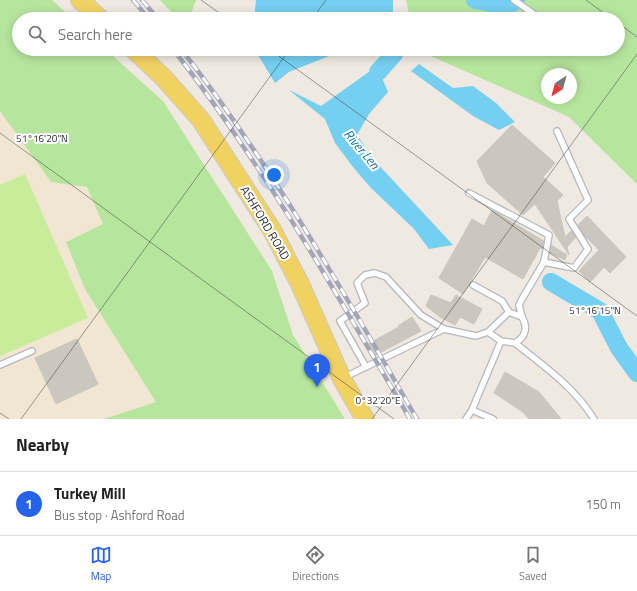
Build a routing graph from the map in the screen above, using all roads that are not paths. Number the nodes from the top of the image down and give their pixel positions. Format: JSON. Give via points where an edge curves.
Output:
{"nodes":[{"id":1,"x":80,"y":0,"type":"edge"},
{"id":2,"x":514,"y":0,"type":"edge"},
{"id":3,"x":93,"y":12,"type":"edge"},
{"id":4,"x":531,"y":12,"type":"edge"},
{"id":5,"x":140,"y":56,"type":"edge"},
{"id":6,"x":557,"y":131,"type":"dead end"},
{"id":7,"x":469,"y":193,"type":"dead end"},
{"id":8,"x":544,"y":262,"type":"junction"},
{"id":9,"x":473,"y":285,"type":"dead end"},
{"id":10,"x":509,"y":312,"type":"junction"},
{"id":11,"x":522,"y":317,"type":"junction"},
{"id":12,"x":444,"y":328,"type":"junction"},
{"id":13,"x":488,"y":332,"type":"junction"},
{"id":14,"x":501,"y":341,"type":"junction"},
{"id":15,"x":515,"y":343,"type":"junction"},
{"id":16,"x":32,"y":351,"type":"dead end"},
{"id":17,"x":0,"y":365,"type":"edge"},
{"id":18,"x":366,"y":367,"type":"junction"},
{"id":19,"x":342,"y":379,"type":"junction"},
{"id":20,"x":472,"y":410,"type":"junction"},
{"id":21,"x":365,"y":419,"type":"edge"},
{"id":22,"x":466,"y":419,"type":"edge"},
{"id":23,"x":493,"y":419,"type":"edge"},
{"id":24,"x":594,"y":419,"type":"edge"}],
"edges":[{"from":1,"to":3,"type":"main road"},
{"from":2,"to":4,"type":"lane"},
{"from":5,"to":19,"type":"main road","name":"ASHFORD ROAD","via":[[201,120],[272,230],[300,284]]},
{"from":6,"to":8,"type":"lane","via":[[588,200],[569,219],[588,249],[574,268]]},
{"from":7,"to":8,"type":"lane","via":[[549,235]]},
{"from":8,"to":11,"type":"lane","via":[[519,305]]},
{"from":9,"to":10,"type":"lane","via":[[502,301]]},
{"from":10,"to":11,"type":"lane"},
{"from":10,"to":13,"type":"lane"},
{"from":11,"to":15,"type":"lane","via":[[525,333]]},
{"from":12,"to":13,"type":"lane","via":[[476,336]]},
{"from":12,"to":18,"type":"lane"},
{"from":12,"to":18,"type":"lane","via":[[421,315],[386,277],[374,272],[365,275],[357,283],[365,303],[340,321]]},
{"from":13,"to":14,"type":"lane"},
{"from":14,"to":15,"type":"lane"},
{"from":14,"to":20,"type":"lane"},
{"from":15,"to":24,"type":"lane","via":[[562,380]]},
{"from":16,"to":17,"type":"lane"},
{"from":18,"to":19,"type":"lane"},
{"from":19,"to":21,"type":"main road","name":"ASHFORD ROAD"},
{"from":20,"to":22,"type":"lane"},
{"from":20,"to":23,"type":"lane"}]}
